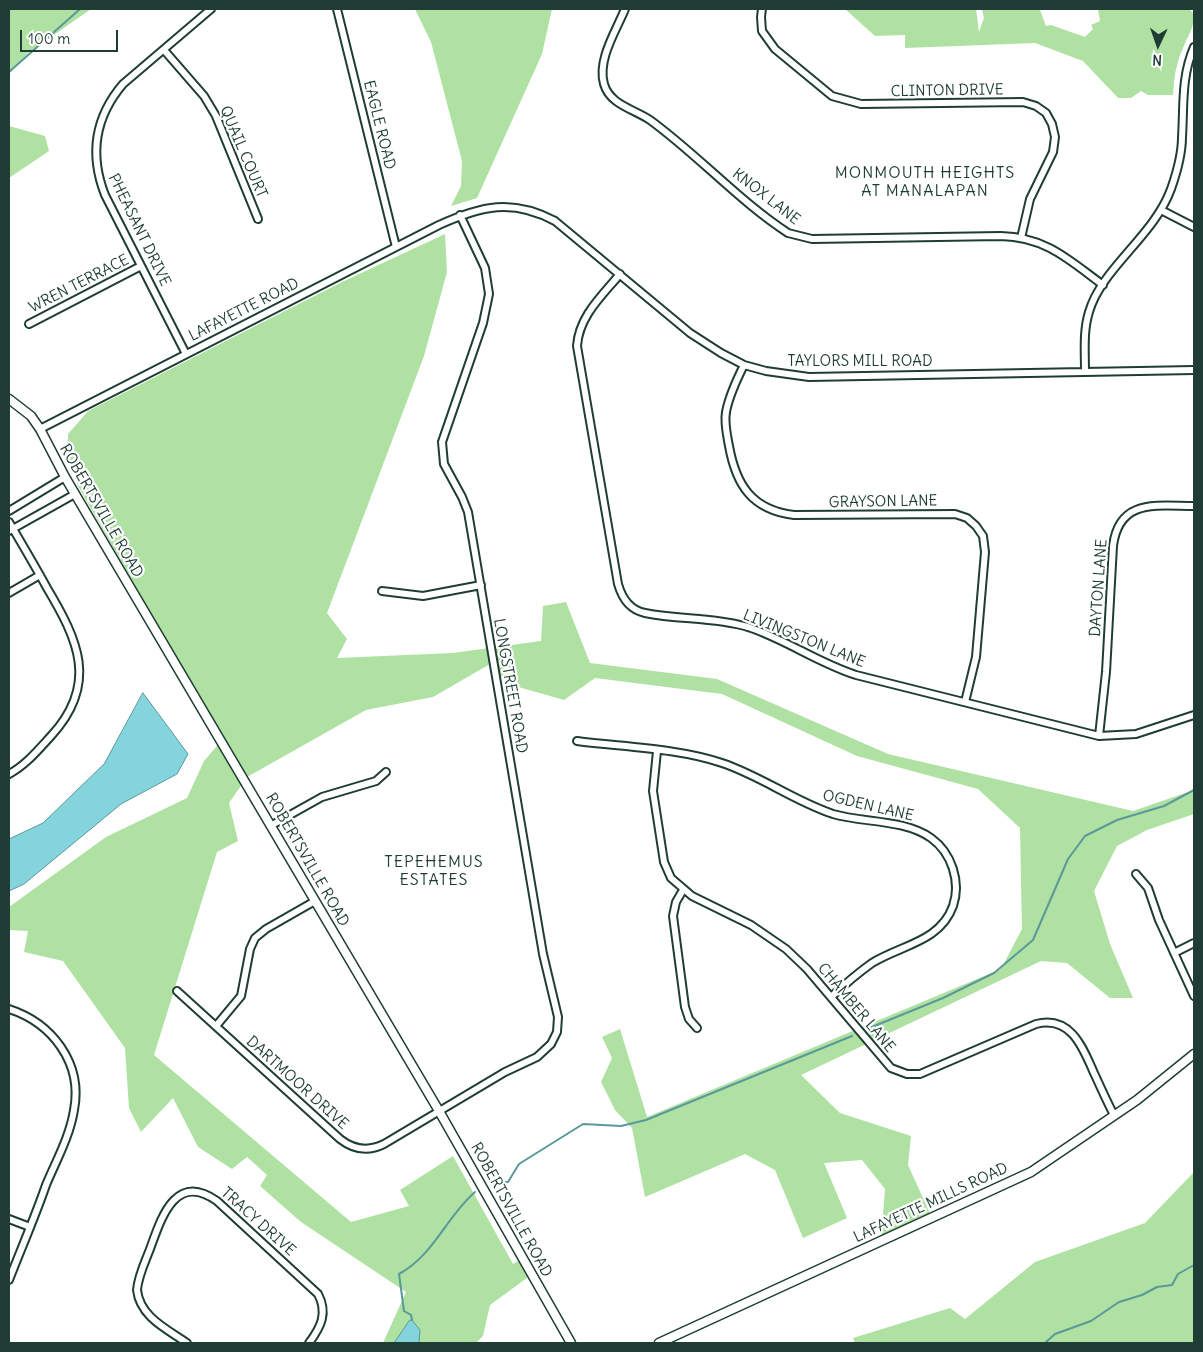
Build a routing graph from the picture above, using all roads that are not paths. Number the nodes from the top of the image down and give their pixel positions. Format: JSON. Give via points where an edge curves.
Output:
{"nodes":[{"id":1,"x":211,"y":9,"type":"edge"},
{"id":2,"x":336,"y":9,"type":"edge"},
{"id":3,"x":625,"y":9,"type":"edge"},
{"id":4,"x":762,"y":9,"type":"edge"},
{"id":5,"x":1194,"y":47,"type":"edge"},
{"id":6,"x":164,"y":50,"type":"junction"},
{"id":7,"x":1161,"y":210,"type":"junction"},
{"id":8,"x":460,"y":215,"type":"junction"},
{"id":9,"x":258,"y":219,"type":"dead end"},
{"id":10,"x":1194,"y":227,"type":"edge"},
{"id":11,"x":1021,"y":238,"type":"junction"},
{"id":12,"x":396,"y":246,"type":"junction"},
{"id":13,"x":141,"y":266,"type":"junction"},
{"id":14,"x":620,"y":274,"type":"junction"},
{"id":15,"x":1103,"y":284,"type":"junction"},
{"id":16,"x":29,"y":324,"type":"dead end"},
{"id":17,"x":186,"y":354,"type":"junction"},
{"id":18,"x":744,"y":365,"type":"junction"},
{"id":19,"x":1194,"y":370,"type":"edge"},
{"id":20,"x":1085,"y":372,"type":"junction"},
{"id":21,"x":9,"y":399,"type":"edge"},
{"id":22,"x":40,"y":429,"type":"junction"},
{"id":23,"x":65,"y":477,"type":"junction"},
{"id":24,"x":75,"y":494,"type":"junction"},
{"id":25,"x":1194,"y":506,"type":"edge"},
{"id":26,"x":9,"y":511,"type":"edge"},
{"id":27,"x":9,"y":522,"type":"edge"},
{"id":28,"x":11,"y":530,"type":"edge"},
{"id":29,"x":40,"y":575,"type":"junction"},
{"id":30,"x":481,"y":586,"type":"junction"},
{"id":31,"x":382,"y":592,"type":"dead end"},
{"id":32,"x":9,"y":593,"type":"edge"},
{"id":33,"x":965,"y":702,"type":"junction"},
{"id":34,"x":1194,"y":715,"type":"edge"},
{"id":35,"x":1099,"y":736,"type":"junction"},
{"id":36,"x":577,"y":741,"type":"dead end"},
{"id":37,"x":657,"y":751,"type":"junction"},
{"id":38,"x":386,"y":772,"type":"dead end"},
{"id":39,"x":9,"y":774,"type":"edge"},
{"id":40,"x":272,"y":825,"type":"junction"},
{"id":41,"x":1136,"y":874,"type":"dead end"},
{"id":42,"x":683,"y":890,"type":"junction"},
{"id":43,"x":315,"y":901,"type":"junction"},
{"id":44,"x":1194,"y":943,"type":"edge"},
{"id":45,"x":1174,"y":953,"type":"junction"},
{"id":46,"x":177,"y":991,"type":"dead end"},
{"id":47,"x":1194,"y":996,"type":"edge"},
{"id":48,"x":831,"y":997,"type":"junction"},
{"id":49,"x":9,"y":1009,"type":"edge"},
{"id":50,"x":216,"y":1026,"type":"junction"},
{"id":51,"x":697,"y":1028,"type":"dead end"},
{"id":52,"x":1194,"y":1054,"type":"edge"},
{"id":53,"x":439,"y":1111,"type":"junction"},
{"id":54,"x":1114,"y":1116,"type":"junction"},
{"id":55,"x":9,"y":1219,"type":"edge"},
{"id":56,"x":30,"y":1227,"type":"junction"},
{"id":57,"x":9,"y":1280,"type":"edge"},
{"id":58,"x":187,"y":1343,"type":"edge"},
{"id":59,"x":309,"y":1343,"type":"edge"},
{"id":60,"x":571,"y":1343,"type":"edge"},
{"id":61,"x":659,"y":1343,"type":"edge"}],
"edges":[{"from":1,"to":6,"type":"street","name":"PHEASANT DRIVE"},
{"from":2,"to":12,"type":"street","name":"EAGLE ROAD"},
{"from":3,"to":11,"type":"street","name":"KNOX LANE","via":[[603,63],[602,76],[607,91],[620,104],[650,120],[788,233],[812,239]]},
{"from":4,"to":11,"type":"street","name":"CLINTON DRIVE","via":[[761,24],[770,44],[825,91],[843,100],[861,104],[1023,102],[1042,110],[1052,124],[1055,144],[1030,199]]},
{"from":5,"to":7,"type":"street","via":[[1185,75],[1180,155],[1171,189]]},
{"from":6,"to":9,"type":"street","name":"QUAIL COURT","via":[[214,111]]},
{"from":6,"to":13,"type":"street","name":"PHEASANT DRIVE","via":[[113,96],[96,137],[100,182]]},
{"from":7,"to":10,"type":"street"},
{"from":7,"to":15,"type":"street"},
{"from":8,"to":12,"type":"street","name":"LAFAYETTE ROAD"},
{"from":8,"to":14,"type":"street","name":"TAYLORS MILL ROAD","via":[[498,206],[538,213],[568,231]]},
{"from":8,"to":30,"type":"street","name":"LONGSTREET ROAD","via":[[485,268],[488,301],[444,430],[442,449],[447,471],[468,512]]},
{"from":11,"to":15,"type":"street","name":"KNOX LANE","via":[[1058,251]]},
{"from":12,"to":17,"type":"street","name":"LAFAYETTE ROAD"},
{"from":13,"to":16,"type":"street","name":"WREN TERRACE"},
{"from":13,"to":17,"type":"street","name":"PHEASANT DRIVE"},
{"from":14,"to":18,"type":"street","name":"TAYLORS MILL ROAD","via":[[702,342]]},
{"from":14,"to":33,"type":"street","name":"LIVINGSTON LANE","via":[[585,318],[577,346],[618,584],[630,606],[641,612],[748,627],[841,670]]},
{"from":15,"to":20,"type":"street","via":[[1091,304],[1086,321]]},
{"from":17,"to":22,"type":"street","name":"LAFAYETTE ROAD"},
{"from":18,"to":20,"type":"street","name":"TAYLORS MILL ROAD","via":[[782,375],[809,377]]},
{"from":18,"to":33,"type":"street","name":"GRAYSON LANE","via":[[727,405],[726,425],[736,476],[759,503],[775,512],[794,515],[956,514],[972,522],[980,532],[985,552],[977,646]]},
{"from":19,"to":20,"type":"street","name":"TAYLORS MILL ROAD"},
{"from":21,"to":22,"type":"street","name":"ROBERTSVILLE ROAD","via":[[31,416]]},
{"from":22,"to":23,"type":"street","name":"ROBERTSVILLE ROAD"},
{"from":23,"to":24,"type":"street","name":"ROBERTSVILLE ROAD"},
{"from":23,"to":26,"type":"street"},
{"from":24,"to":28,"type":"street"},
{"from":24,"to":40,"type":"street","name":"ROBERTSVILLE ROAD"},
{"from":25,"to":35,"type":"street","name":"DAYTON LANE","via":[[1138,509],[1127,515],[1117,528]]},
{"from":27,"to":28,"type":"street"},
{"from":28,"to":29,"type":"street"},
{"from":29,"to":32,"type":"street"},
{"from":29,"to":39,"type":"street","via":[[76,642],[78,688],[58,729],[34,755]]},
{"from":30,"to":31,"type":"street","via":[[423,596]]},
{"from":30,"to":53,"type":"street","name":"LONGSTREET ROAD","via":[[543,954],[558,1024],[555,1036],[543,1053]]},
{"from":33,"to":35,"type":"street","name":"LIVINGSTON LANE"},
{"from":34,"to":35,"type":"street","name":"LIVINGSTON LANE","via":[[1141,733]]},
{"from":36,"to":37,"type":"street","name":"OGDEN LANE"},
{"from":37,"to":42,"type":"street","name":"CHAMBER LANE","via":[[652,791],[664,862],[671,878]]},
{"from":37,"to":48,"type":"street","name":"OGDEN LANE","via":[[722,763],[833,814],[916,830],[932,839],[946,853],[956,884],[953,905],[944,921],[926,938],[871,964]]},
{"from":38,"to":40,"type":"street","via":[[376,781],[322,797]]},
{"from":40,"to":43,"type":"street","name":"ROBERTSVILLE ROAD"},
{"from":41,"to":45,"type":"street","via":[[1148,888]]},
{"from":42,"to":48,"type":"street","name":"CHAMBER LANE","via":[[772,938],[798,959]]},
{"from":42,"to":51,"type":"street","via":[[676,902],[674,920],[685,1007]]},
{"from":43,"to":50,"type":"street","via":[[255,938],[242,996]]},
{"from":43,"to":53,"type":"street","name":"ROBERTSVILLE ROAD"},
{"from":44,"to":45,"type":"street"},
{"from":45,"to":47,"type":"street"},
{"from":46,"to":50,"type":"street","name":"DARTMOOR DRIVE"},
{"from":48,"to":54,"type":"street","name":"CHAMBER LANE","via":[[886,1064],[907,1074],[926,1072],[1036,1024],[1061,1025],[1078,1040]]},
{"from":49,"to":56,"type":"street","via":[[39,1023],[55,1039],[70,1062],[75,1086],[71,1123]]},
{"from":50,"to":53,"type":"street","name":"DARTMOOR DRIVE","via":[[340,1140],[355,1148],[378,1147]]},
{"from":52,"to":54,"type":"street","name":"LAFAYETTE MILLS ROAD"},
{"from":53,"to":60,"type":"street","name":"ROBERTSVILLE ROAD"},
{"from":54,"to":61,"type":"street","name":"LAFAYETTE MILLS ROAD","via":[[1031,1172]]},
{"from":55,"to":56,"type":"street"},
{"from":56,"to":57,"type":"street"},
{"from":58,"to":59,"type":"street","name":"TRACY DRIVE","via":[[147,1314],[137,1290],[163,1212],[176,1198],[190,1192],[217,1200],[318,1294],[323,1316]]}]}
